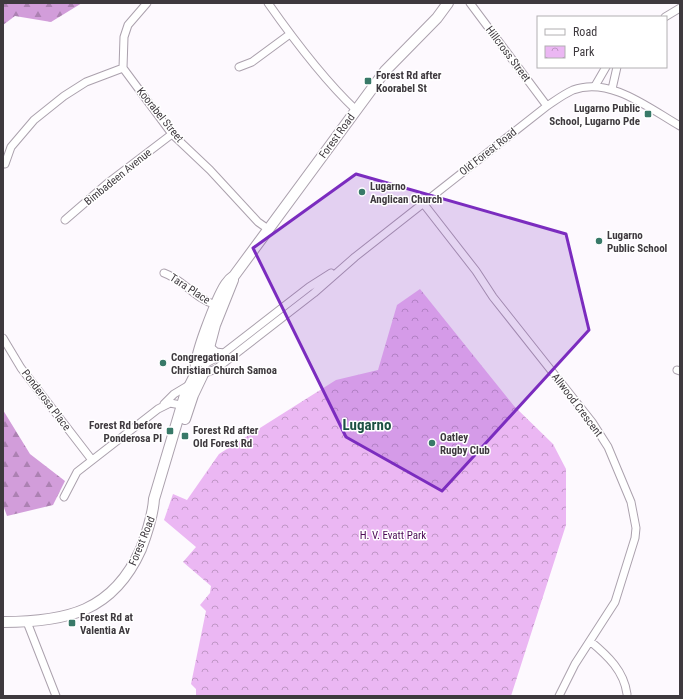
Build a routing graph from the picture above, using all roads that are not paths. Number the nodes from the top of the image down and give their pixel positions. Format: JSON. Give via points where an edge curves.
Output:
{"nodes":[{"id":1,"x":147,"y":3,"type":"edge"},
{"id":2,"x":268,"y":3,"type":"edge"},
{"id":3,"x":448,"y":3,"type":"edge"},
{"id":4,"x":470,"y":3,"type":"edge"},
{"id":5,"x":680,"y":8,"type":"edge"},
{"id":6,"x":667,"y":16,"type":"edge"},
{"id":7,"x":290,"y":34,"type":"junction"},
{"id":8,"x":239,"y":67,"type":"dead end"},
{"id":9,"x":123,"y":68,"type":"junction"},
{"id":10,"x":605,"y":68,"type":"edge"},
{"id":11,"x":617,"y":68,"type":"edge"},
{"id":12,"x":595,"y":86,"type":"junction"},
{"id":13,"x":612,"y":89,"type":"junction"},
{"id":14,"x":547,"y":106,"type":"junction"},
{"id":15,"x":356,"y":110,"type":"junction"},
{"id":16,"x":680,"y":126,"type":"edge"},
{"id":17,"x":172,"y":134,"type":"junction"},
{"id":18,"x":5,"y":164,"type":"dead end"},
{"id":19,"x":423,"y":203,"type":"junction"},
{"id":20,"x":65,"y":220,"type":"dead end"},
{"id":21,"x":268,"y":229,"type":"junction"},
{"id":22,"x":355,"y":257,"type":"junction"},
{"id":23,"x":164,"y":273,"type":"dead end"},
{"id":24,"x":234,"y":276,"type":"junction"},
{"id":25,"x":216,"y":305,"type":"junction"},
{"id":26,"x":3,"y":338,"type":"edge"},
{"id":27,"x":209,"y":346,"type":"junction"},
{"id":28,"x":224,"y":353,"type":"junction"},
{"id":29,"x":202,"y":369,"type":"junction"},
{"id":30,"x":189,"y":385,"type":"junction"},
{"id":31,"x":163,"y":406,"type":"junction"},
{"id":32,"x":185,"y":406,"type":"junction"},
{"id":33,"x":92,"y":460,"type":"junction"},
{"id":34,"x":64,"y":496,"type":"dead end"},
{"id":35,"x":3,"y":622,"type":"edge"},
{"id":36,"x":27,"y":622,"type":"junction"},
{"id":37,"x":590,"y":641,"type":"junction"},
{"id":38,"x":627,"y":694,"type":"dead end"},
{"id":39,"x":56,"y":696,"type":"edge"},
{"id":40,"x":559,"y":696,"type":"edge"}],
"edges":[{"from":1,"to":9,"type":"street","via":[[128,25],[124,37]]},
{"from":2,"to":7,"type":"street"},
{"from":3,"to":15,"type":"street","name":"Forest Road","via":[[437,18],[389,66]]},
{"from":4,"to":14,"type":"street","name":"Hillcross Street"},
{"from":5,"to":6,"type":"street"},
{"from":7,"to":8,"type":"street","via":[[252,62]]},
{"from":7,"to":15,"type":"street"},
{"from":9,"to":17,"type":"street","name":"Koorabel Street"},
{"from":9,"to":18,"type":"street","via":[[86,82],[34,120],[11,147]]},
{"from":10,"to":12,"type":"street"},
{"from":11,"to":13,"type":"street"},
{"from":12,"to":13,"type":"street","name":"Old Forest Road"},
{"from":12,"to":14,"type":"street","name":"Old Forest Road","via":[[572,90]]},
{"from":13,"to":16,"type":"street","name":"Old Forest Road"},
{"from":14,"to":19,"type":"street","name":"Old Forest Road"},
{"from":15,"to":21,"type":"street","name":"Forest Road"},
{"from":17,"to":20,"type":"street","name":"Bimbadeen Avenue","via":[[109,182]]},
{"from":17,"to":21,"type":"street","name":"Koorabel Street","via":[[210,170],[258,222]]},
{"from":19,"to":22,"type":"street","name":"Old Forest Road"},
{"from":19,"to":37,"type":"street","name":"Allwood Crescent","via":[[493,297],[592,422],[608,447],[631,502],[636,528],[635,538],[615,602]]},
{"from":21,"to":24,"type":"street","name":"Forest Road"},
{"from":22,"to":28,"type":"street","name":"Old Forest Road","via":[[309,287]]},
{"from":22,"to":29,"type":"street","name":"Old Forest Road","via":[[314,294],[216,369]]},
{"from":23,"to":25,"type":"street","name":"Tara Place","via":[[182,282],[201,299]]},
{"from":24,"to":25,"type":"street","name":"Forest Road","via":[[224,286]]},
{"from":24,"to":27,"type":"street","name":"Forest Road"},
{"from":25,"to":29,"type":"street","name":"Forest Road"},
{"from":26,"to":33,"type":"street","name":"Ponderosa Place","via":[[21,368]]},
{"from":27,"to":28,"type":"street","via":[[216,352]]},
{"from":27,"to":29,"type":"street","name":"Forest Road"},
{"from":28,"to":29,"type":"street","name":"Old Forest Road"},
{"from":29,"to":30,"type":"street","name":"Forest Road"},
{"from":29,"to":32,"type":"street","name":"Forest Road","via":[[193,395]]},
{"from":30,"to":31,"type":"street","via":[[174,394]]},
{"from":30,"to":32,"type":"street","name":"Forest Road"},
{"from":31,"to":32,"type":"street","via":[[170,403]]},
{"from":31,"to":33,"type":"street"},
{"from":32,"to":36,"type":"street","name":"Forest Road","via":[[161,501],[154,512],[134,563],[123,580],[109,594],[74,615],[56,620]]},
{"from":33,"to":34,"type":"street","via":[[77,472]]},
{"from":35,"to":36,"type":"street","name":"Forest Road"},
{"from":36,"to":39,"type":"street"},
{"from":37,"to":38,"type":"street","via":[[618,668],[626,684]]},
{"from":37,"to":40,"type":"street","name":"Allwood Crescent"}]}
